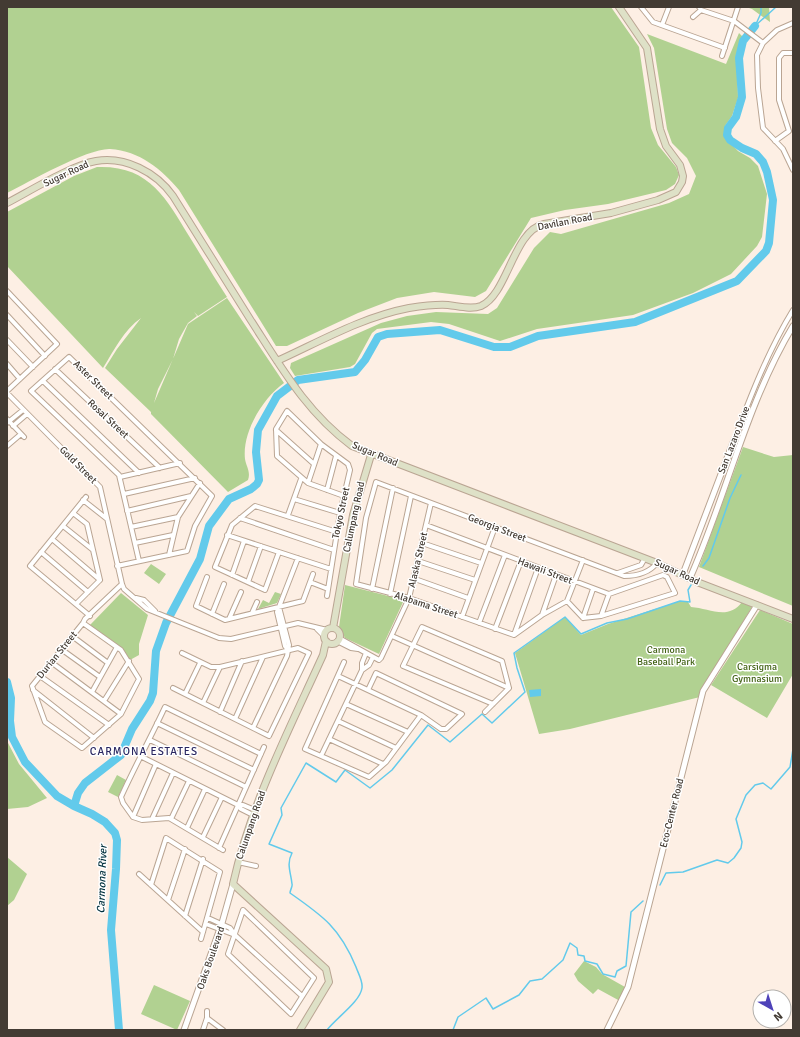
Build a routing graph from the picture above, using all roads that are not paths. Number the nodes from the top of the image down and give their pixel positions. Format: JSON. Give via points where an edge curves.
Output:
{"nodes":[{"id":1,"x":619,"y":7,"type":"edge"},
{"id":2,"x":641,"y":7,"type":"edge"},
{"id":3,"x":669,"y":7,"type":"edge"},
{"id":4,"x":738,"y":7,"type":"edge"},
{"id":5,"x":700,"y":8,"type":"edge"},
{"id":6,"x":693,"y":17,"type":"dead end"},
{"id":7,"x":734,"y":21,"type":"junction"},
{"id":8,"x":793,"y":23,"type":"edge"},
{"id":9,"x":662,"y":25,"type":"junction"},
{"id":10,"x":763,"y":43,"type":"junction"},
{"id":11,"x":725,"y":48,"type":"junction"},
{"id":12,"x":793,"y":53,"type":"edge"},
{"id":13,"x":722,"y":56,"type":"dead end"},
{"id":14,"x":775,"y":140,"type":"junction"},
{"id":15,"x":790,"y":157,"type":"edge"},
{"id":16,"x":793,"y":170,"type":"edge"},
{"id":17,"x":7,"y":203,"type":"edge"},
{"id":18,"x":7,"y":291,"type":"edge"},
{"id":19,"x":793,"y":310,"type":"edge"},
{"id":20,"x":7,"y":315,"type":"edge"},
{"id":21,"x":793,"y":326,"type":"edge"},
{"id":22,"x":7,"y":340,"type":"edge"},
{"id":23,"x":45,"y":356,"type":"junction"},
{"id":24,"x":277,"y":361,"type":"junction"},
{"id":25,"x":7,"y":364,"type":"edge"},
{"id":26,"x":33,"y":367,"type":"junction"},
{"id":27,"x":55,"y":369,"type":"junction"},
{"id":28,"x":20,"y":379,"type":"junction"},
{"id":29,"x":43,"y":380,"type":"junction"},
{"id":30,"x":7,"y":392,"type":"edge"},
{"id":31,"x":23,"y":410,"type":"junction"},
{"id":32,"x":27,"y":414,"type":"junction"},
{"id":33,"x":8,"y":421,"type":"edge"},
{"id":34,"x":13,"y":426,"type":"junction"},
{"id":35,"x":276,"y":429,"type":"junction"},
{"id":36,"x":734,"y":440,"type":"joint"},
{"id":37,"x":321,"y":444,"type":"junction"},
{"id":38,"x":7,"y":446,"type":"edge"},
{"id":39,"x":371,"y":454,"type":"junction"},
{"id":40,"x":336,"y":456,"type":"junction"},
{"id":41,"x":180,"y":464,"type":"junction"},
{"id":42,"x":314,"y":464,"type":"junction"},
{"id":43,"x":160,"y":468,"type":"junction"},
{"id":44,"x":139,"y":473,"type":"junction"},
{"id":45,"x":120,"y":477,"type":"junction"},
{"id":46,"x":195,"y":478,"type":"junction"},
{"id":47,"x":301,"y":479,"type":"junction"},
{"id":48,"x":376,"y":482,"type":"joint"},
{"id":49,"x":200,"y":483,"type":"junction"},
{"id":50,"x":308,"y":483,"type":"junction"},
{"id":51,"x":394,"y":488,"type":"junction"},
{"id":52,"x":327,"y":490,"type":"junction"},
{"id":53,"x":124,"y":494,"type":"junction"},
{"id":54,"x":191,"y":496,"type":"junction"},
{"id":55,"x":344,"y":496,"type":"junction"},
{"id":56,"x":412,"y":496,"type":"junction"},
{"id":57,"x":294,"y":499,"type":"junction"},
{"id":58,"x":431,"y":502,"type":"junction"},
{"id":59,"x":127,"y":511,"type":"junction"},
{"id":60,"x":73,"y":513,"type":"junction"},
{"id":61,"x":340,"y":513,"type":"junction"},
{"id":62,"x":288,"y":515,"type":"junction"},
{"id":63,"x":178,"y":517,"type":"junction"},
{"id":64,"x":240,"y":518,"type":"junction"},
{"id":65,"x":107,"y":519,"type":"junction"},
{"id":66,"x":426,"y":525,"type":"junction"},
{"id":67,"x":63,"y":526,"type":"junction"},
{"id":68,"x":131,"y":526,"type":"junction"},
{"id":69,"x":495,"y":527,"type":"junction"},
{"id":70,"x":337,"y":532,"type":"junction"},
{"id":71,"x":173,"y":535,"type":"junction"},
{"id":72,"x":227,"y":535,"type":"junction"},
{"id":73,"x":52,"y":539,"type":"junction"},
{"id":74,"x":244,"y":541,"type":"junction"},
{"id":75,"x":135,"y":543,"type":"junction"},
{"id":76,"x":422,"y":543,"type":"junction"},
{"id":77,"x":261,"y":546,"type":"junction"},
{"id":78,"x":487,"y":548,"type":"junction"},
{"id":79,"x":94,"y":550,"type":"junction"},
{"id":80,"x":334,"y":550,"type":"junction"},
{"id":81,"x":41,"y":552,"type":"junction"},
{"id":82,"x":279,"y":552,"type":"junction"},
{"id":83,"x":169,"y":555,"type":"junction"},
{"id":84,"x":504,"y":555,"type":"junction"},
{"id":85,"x":298,"y":558,"type":"junction"},
{"id":86,"x":645,"y":558,"type":"junction"},
{"id":87,"x":583,"y":560,"type":"junction"},
{"id":88,"x":139,"y":561,"type":"junction"},
{"id":89,"x":418,"y":561,"type":"junction"},
{"id":90,"x":521,"y":561,"type":"junction"},
{"id":91,"x":481,"y":563,"type":"junction"},
{"id":92,"x":657,"y":563,"type":"junction"},
{"id":93,"x":118,"y":566,"type":"junction"},
{"id":94,"x":538,"y":568,"type":"junction"},
{"id":95,"x":632,"y":568,"type":"junction"},
{"id":96,"x":331,"y":569,"type":"junction"},
{"id":97,"x":313,"y":574,"type":"dead end"},
{"id":98,"x":618,"y":574,"type":"junction"},
{"id":99,"x":634,"y":574,"type":"junction"},
{"id":100,"x":683,"y":574,"type":"junction"},
{"id":101,"x":232,"y":575,"type":"junction"},
{"id":102,"x":556,"y":575,"type":"junction"},
{"id":103,"x":207,"y":577,"type":"dead end"},
{"id":104,"x":690,"y":578,"type":"junction"},
{"id":105,"x":415,"y":579,"type":"junction"},
{"id":106,"x":100,"y":580,"type":"junction"},
{"id":107,"x":475,"y":580,"type":"junction"},
{"id":108,"x":248,"y":582,"type":"junction"},
{"id":109,"x":310,"y":582,"type":"junction"},
{"id":110,"x":574,"y":582,"type":"junction"},
{"id":111,"x":122,"y":584,"type":"junction"},
{"id":112,"x":224,"y":584,"type":"dead end"},
{"id":113,"x":328,"y":589,"type":"junction"},
{"id":114,"x":372,"y":589,"type":"junction"},
{"id":115,"x":593,"y":589,"type":"junction"},
{"id":116,"x":88,"y":592,"type":"junction"},
{"id":117,"x":241,"y":592,"type":"dead end"},
{"id":118,"x":390,"y":594,"type":"junction"},
{"id":119,"x":609,"y":594,"type":"junction"},
{"id":120,"x":327,"y":596,"type":"dead end"},
{"id":121,"x":409,"y":598,"type":"junction"},
{"id":122,"x":468,"y":598,"type":"junction"},
{"id":123,"x":567,"y":601,"type":"junction"},
{"id":124,"x":257,"y":602,"type":"dead end"},
{"id":125,"x":76,"y":604,"type":"junction"},
{"id":126,"x":757,"y":605,"type":"junction"},
{"id":127,"x":279,"y":607,"type":"junction"},
{"id":128,"x":252,"y":613,"type":"junction"},
{"id":129,"x":212,"y":614,"type":"junction"},
{"id":130,"x":542,"y":615,"type":"junction"},
{"id":131,"x":90,"y":616,"type":"junction"},
{"id":132,"x":601,"y":616,"type":"junction"},
{"id":133,"x":462,"y":617,"type":"junction"},
{"id":134,"x":583,"y":618,"type":"junction"},
{"id":135,"x":229,"y":619,"type":"junction"},
{"id":136,"x":793,"y":619,"type":"edge"},
{"id":137,"x":83,"y":623,"type":"junction"},
{"id":138,"x":479,"y":623,"type":"junction"},
{"id":139,"x":283,"y":626,"type":"junction"},
{"id":140,"x":496,"y":629,"type":"junction"},
{"id":141,"x":514,"y":635,"type":"junction"},
{"id":142,"x":72,"y":636,"type":"junction"},
{"id":143,"x":328,"y":636,"type":"junction"},
{"id":144,"x":392,"y":636,"type":"junction"},
{"id":145,"x":338,"y":640,"type":"junction"},
{"id":146,"x":413,"y":646,"type":"junction"},
{"id":147,"x":117,"y":647,"type":"junction"},
{"id":148,"x":61,"y":649,"type":"junction"},
{"id":149,"x":288,"y":650,"type":"junction"},
{"id":150,"x":182,"y":653,"type":"dead end"},
{"id":151,"x":366,"y":653,"type":"junction"},
{"id":152,"x":264,"y":657,"type":"junction"},
{"id":153,"x":373,"y":657,"type":"junction"},
{"id":154,"x":129,"y":660,"type":"junction"},
{"id":155,"x":242,"y":661,"type":"junction"},
{"id":156,"x":51,"y":662,"type":"junction"},
{"id":157,"x":344,"y":662,"type":"dead end"},
{"id":158,"x":108,"y":663,"type":"junction"},
{"id":159,"x":200,"y":663,"type":"junction"},
{"id":160,"x":220,"y":667,"type":"junction"},
{"id":161,"x":362,"y":670,"type":"junction"},
{"id":162,"x":40,"y":676,"type":"junction"},
{"id":163,"x":338,"y":676,"type":"junction"},
{"id":164,"x":100,"y":677,"type":"junction"},
{"id":165,"x":355,"y":684,"type":"junction"},
{"id":166,"x":173,"y":688,"type":"dead end"},
{"id":167,"x":509,"y":688,"type":"junction"},
{"id":168,"x":33,"y":690,"type":"junction"},
{"id":169,"x":368,"y":690,"type":"junction"},
{"id":170,"x":92,"y":692,"type":"junction"},
{"id":171,"x":185,"y":694,"type":"junction"},
{"id":172,"x":104,"y":701,"type":"junction"},
{"id":173,"x":203,"y":703,"type":"junction"},
{"id":174,"x":346,"y":704,"type":"junction"},
{"id":175,"x":493,"y":704,"type":"junction"},
{"id":176,"x":220,"y":712,"type":"junction"},
{"id":177,"x":485,"y":712,"type":"dead end"},
{"id":178,"x":121,"y":714,"type":"junction"},
{"id":179,"x":421,"y":715,"type":"junction"},
{"id":180,"x":235,"y":719,"type":"junction"},
{"id":181,"x":338,"y":721,"type":"junction"},
{"id":182,"x":158,"y":724,"type":"junction"},
{"id":183,"x":109,"y":725,"type":"junction"},
{"id":184,"x":253,"y":728,"type":"junction"},
{"id":185,"x":408,"y":732,"type":"junction"},
{"id":186,"x":94,"y":738,"type":"junction"},
{"id":187,"x":329,"y":739,"type":"junction"},
{"id":188,"x":150,"y":740,"type":"junction"},
{"id":189,"x":264,"y":747,"type":"dead end"},
{"id":190,"x":396,"y":748,"type":"junction"},
{"id":191,"x":261,"y":754,"type":"junction"},
{"id":192,"x":140,"y":756,"type":"junction"},
{"id":193,"x":321,"y":756,"type":"junction"},
{"id":194,"x":156,"y":764,"type":"junction"},
{"id":195,"x":383,"y":764,"type":"junction"},
{"id":196,"x":254,"y":770,"type":"junction"},
{"id":197,"x":173,"y":773,"type":"junction"},
{"id":198,"x":189,"y":781,"type":"junction"},
{"id":199,"x":246,"y":787,"type":"junction"},
{"id":200,"x":205,"y":789,"type":"junction"},
{"id":201,"x":222,"y":797,"type":"junction"},
{"id":202,"x":238,"y":805,"type":"junction"},
{"id":203,"x":254,"y":813,"type":"junction"},
{"id":204,"x":133,"y":817,"type":"junction"},
{"id":205,"x":152,"y":819,"type":"junction"},
{"id":206,"x":171,"y":820,"type":"junction"},
{"id":207,"x":188,"y":828,"type":"junction"},
{"id":208,"x":203,"y":837,"type":"junction"},
{"id":209,"x":185,"y":849,"type":"junction"},
{"id":210,"x":203,"y":859,"type":"junction"},
{"id":211,"x":238,"y":862,"type":"junction"},
{"id":212,"x":256,"y":866,"type":"dead end"},
{"id":213,"x":139,"y":874,"type":"dead end"},
{"id":214,"x":234,"y":884,"type":"junction"},
{"id":215,"x":152,"y":885,"type":"junction"},
{"id":216,"x":168,"y":900,"type":"junction"},
{"id":217,"x":185,"y":916,"type":"junction"},
{"id":218,"x":208,"y":918,"type":"junction"},
{"id":219,"x":206,"y":924,"type":"junction"},
{"id":220,"x":222,"y":926,"type":"junction"},
{"id":221,"x":203,"y":932,"type":"junction"},
{"id":222,"x":235,"y":935,"type":"junction"},
{"id":223,"x":201,"y":939,"type":"dead end"},
{"id":224,"x":302,"y":996,"type":"junction"},
{"id":225,"x":207,"y":1011,"type":"dead end"},
{"id":226,"x":207,"y":1018,"type":"junction"},
{"id":227,"x":184,"y":1030,"type":"edge"},
{"id":228,"x":203,"y":1030,"type":"edge"},
{"id":229,"x":223,"y":1030,"type":"edge"},
{"id":230,"x":300,"y":1030,"type":"edge"},
{"id":231,"x":607,"y":1030,"type":"edge"}],
"edges":[{"from":1,"to":24,"type":"main road","name":"Davilan Road","via":[[647,48],[661,133],[666,146],[682,170],[682,182],[676,192],[658,200],[611,213],[534,228],[495,293],[482,306],[436,305],[396,311],[348,328]]},
{"from":2,"to":9,"type":"street","via":[[650,21]]},
{"from":3,"to":9,"type":"street"},
{"from":4,"to":7,"type":"street"},
{"from":5,"to":6,"type":"street"},
{"from":5,"to":7,"type":"street"},
{"from":7,"to":10,"type":"street"},
{"from":7,"to":11,"type":"street"},
{"from":8,"to":10,"type":"street","via":[[777,30]]},
{"from":9,"to":11,"type":"street"},
{"from":10,"to":14,"type":"street","via":[[757,55],[760,110],[763,128]]},
{"from":11,"to":13,"type":"street"},
{"from":12,"to":14,"type":"street","via":[[783,53],[779,58],[779,100],[789,130]]},
{"from":14,"to":15,"type":"street"},
{"from":15,"to":16,"type":"street"},
{"from":17,"to":24,"type":"main road","name":"Sugar Road","via":[[95,161],[126,163],[151,174],[163,183],[173,196]]},
{"from":18,"to":23,"type":"street","via":[[57,344]]},
{"from":19,"to":36,"type":"street","name":"San Lazaro Drive","via":[[777,336],[755,383]]},
{"from":20,"to":23,"type":"street"},
{"from":21,"to":104,"type":"street","name":"San Lazaro Drive","via":[[780,347],[748,421]]},
{"from":22,"to":26,"type":"street"},
{"from":23,"to":26,"type":"street"},
{"from":24,"to":39,"type":"main road","name":"Sugar Road","via":[[296,390],[326,426],[352,446]]},
{"from":25,"to":28,"type":"street"},
{"from":26,"to":28,"type":"street"},
{"from":27,"to":29,"type":"street","name":"Aster Street"},
{"from":27,"to":41,"type":"street","name":"Aster Street","via":[[68,357]]},
{"from":27,"to":43,"type":"street","name":"Rosal Street"},
{"from":28,"to":30,"type":"street"},
{"from":29,"to":44,"type":"street"},
{"from":29,"to":45,"type":"street","name":"Aster Street","via":[[31,391]]},
{"from":30,"to":31,"type":"street","name":"Gold Street"},
{"from":31,"to":32,"type":"street","name":"Gold Street"},
{"from":31,"to":33,"type":"street"},
{"from":32,"to":34,"type":"street"},
{"from":32,"to":65,"type":"street","name":"Gold Street","via":[[97,482]]},
{"from":33,"to":34,"type":"street"},
{"from":34,"to":38,"type":"street","via":[[22,436]]},
{"from":35,"to":37,"type":"street","name":"Tokyo Street","via":[[287,411]]},
{"from":35,"to":42,"type":"street"},
{"from":35,"to":47,"type":"street","via":[[278,456]]},
{"from":36,"to":100,"type":"street","name":"San Lazaro Drive"},
{"from":37,"to":40,"type":"street","name":"Tokyo Street"},
{"from":37,"to":42,"type":"street"},
{"from":39,"to":86,"type":"main road","name":"Sugar Road"},
{"from":39,"to":143,"type":"main road","name":"Calumpang Road","via":[[353,515]]},
{"from":40,"to":52,"type":"street"},
{"from":40,"to":55,"type":"street","name":"Tokyo Street","via":[[348,464],[350,470]]},
{"from":41,"to":43,"type":"street"},
{"from":41,"to":46,"type":"street","name":"Aster Street"},
{"from":42,"to":50,"type":"street"},
{"from":43,"to":44,"type":"street"},
{"from":44,"to":45,"type":"street"},
{"from":45,"to":53,"type":"street"},
{"from":46,"to":49,"type":"street","name":"Aster Street"},
{"from":46,"to":53,"type":"street"},
{"from":47,"to":50,"type":"street"},
{"from":47,"to":57,"type":"street"},
{"from":48,"to":51,"type":"street","name":"Georgia Street"},
{"from":48,"to":114,"type":"street","name":"Alabama Street","via":[[366,518],[355,582],[358,586]]},
{"from":49,"to":54,"type":"street"},
{"from":49,"to":83,"type":"street","name":"Aster Street","via":[[211,494],[211,500],[195,526],[187,551]]},
{"from":50,"to":52,"type":"street"},
{"from":51,"to":56,"type":"street","name":"Georgia Street"},
{"from":51,"to":114,"type":"street"},
{"from":52,"to":55,"type":"street"},
{"from":53,"to":59,"type":"street"},
{"from":54,"to":59,"type":"street"},
{"from":54,"to":63,"type":"street"},
{"from":55,"to":61,"type":"street","name":"Tokyo Street"},
{"from":56,"to":58,"type":"street","name":"Georgia Street"},
{"from":56,"to":118,"type":"street"},
{"from":57,"to":61,"type":"street"},
{"from":57,"to":62,"type":"street"},
{"from":58,"to":66,"type":"street","name":"Alaska Street"},
{"from":58,"to":69,"type":"street","name":"Georgia Street"},
{"from":59,"to":68,"type":"street"},
{"from":60,"to":65,"type":"street","via":[[85,498]]},
{"from":60,"to":67,"type":"street"},
{"from":60,"to":79,"type":"street","via":[[87,524]]},
{"from":61,"to":70,"type":"street","name":"Tokyo Street"},
{"from":62,"to":64,"type":"street","via":[[255,506]]},
{"from":62,"to":70,"type":"street"},
{"from":63,"to":68,"type":"street"},
{"from":63,"to":71,"type":"street"},
{"from":64,"to":72,"type":"street","via":[[232,525]]},
{"from":64,"to":80,"type":"street"},
{"from":65,"to":93,"type":"street","name":"Gold Street"},
{"from":66,"to":76,"type":"street","name":"Alaska Street"},
{"from":66,"to":78,"type":"street","name":"Hawaii Street"},
{"from":67,"to":73,"type":"street"},
{"from":67,"to":79,"type":"street"},
{"from":68,"to":75,"type":"street"},
{"from":69,"to":78,"type":"street"},
{"from":69,"to":87,"type":"street","name":"Georgia Street"},
{"from":70,"to":80,"type":"street","name":"Tokyo Street"},
{"from":71,"to":75,"type":"street"},
{"from":71,"to":83,"type":"street"},
{"from":72,"to":74,"type":"street"},
{"from":72,"to":101,"type":"street","via":[[215,567]]},
{"from":73,"to":81,"type":"street"},
{"from":73,"to":106,"type":"street"},
{"from":74,"to":77,"type":"street"},
{"from":74,"to":101,"type":"street"},
{"from":75,"to":88,"type":"street"},
{"from":76,"to":89,"type":"street","name":"Alaska Street"},
{"from":76,"to":91,"type":"street"},
{"from":77,"to":82,"type":"street"},
{"from":77,"to":108,"type":"street"},
{"from":78,"to":84,"type":"street","name":"Hawaii Street"},
{"from":78,"to":91,"type":"street"},
{"from":79,"to":106,"type":"street"},
{"from":80,"to":96,"type":"street","name":"Tokyo Street"},
{"from":81,"to":116,"type":"street"},
{"from":81,"to":125,"type":"street","via":[[30,566]]},
{"from":82,"to":85,"type":"street"},
{"from":82,"to":108,"type":"street","via":[[265,590]]},
{"from":83,"to":88,"type":"street","name":"Aster Street"},
{"from":84,"to":90,"type":"street","name":"Hawaii Street"},
{"from":84,"to":138,"type":"street"},
{"from":85,"to":96,"type":"street"},
{"from":85,"to":127,"type":"street"},
{"from":86,"to":92,"type":"main road","name":"Sugar Road"},
{"from":86,"to":95,"type":"street","via":[[641,565]]},
{"from":87,"to":98,"type":"street","name":"Georgia Street"},
{"from":87,"to":110,"type":"street"},
{"from":88,"to":93,"type":"street","name":"Aster Street"},
{"from":89,"to":105,"type":"street","name":"Alaska Street"},
{"from":89,"to":107,"type":"street"},
{"from":90,"to":94,"type":"street","name":"Hawaii Street"},
{"from":90,"to":140,"type":"street"},
{"from":91,"to":107,"type":"street"},
{"from":92,"to":99,"type":"street","name":"Georgia Street","via":[[646,572]]},
{"from":92,"to":100,"type":"main road","name":"Sugar Road"},
{"from":93,"to":111,"type":"street","name":"Gold Street"},
{"from":94,"to":102,"type":"street","name":"Hawaii Street"},
{"from":94,"to":141,"type":"street"},
{"from":95,"to":98,"type":"street"},
{"from":95,"to":99,"type":"street"},
{"from":96,"to":113,"type":"street","name":"Tokyo Street"},
{"from":97,"to":109,"type":"street"},
{"from":98,"to":99,"type":"street","name":"Georgia Street"},
{"from":100,"to":104,"type":"main road","name":"Sugar Road"},
{"from":101,"to":108,"type":"street"},
{"from":102,"to":110,"type":"street","name":"Hawaii Street"},
{"from":102,"to":130,"type":"street"},
{"from":103,"to":129,"type":"street","via":[[196,606]]},
{"from":104,"to":126,"type":"main road","name":"Sugar Road"},
{"from":105,"to":121,"type":"street","name":"Alaska Street"},
{"from":105,"to":122,"type":"street"},
{"from":106,"to":116,"type":"street"},
{"from":107,"to":122,"type":"street"},
{"from":109,"to":113,"type":"street"},
{"from":109,"to":127,"type":"street","via":[[303,601]]},
{"from":110,"to":115,"type":"street","name":"Hawaii Street"},
{"from":110,"to":123,"type":"street"},
{"from":111,"to":131,"type":"street","name":"Durian Street"},
{"from":111,"to":139,"type":"street","via":[[124,589],[144,600],[157,612],[226,639]]},
{"from":112,"to":129,"type":"street"},
{"from":113,"to":120,"type":"street","name":"Tokyo Street"},
{"from":114,"to":118,"type":"street","name":"Alabama Street"},
{"from":115,"to":119,"type":"street","name":"Hawaii Street"},
{"from":115,"to":134,"type":"street"},
{"from":116,"to":125,"type":"street"},
{"from":117,"to":135,"type":"street"},
{"from":118,"to":121,"type":"street","name":"Alabama Street"},
{"from":119,"to":132,"type":"street"},
{"from":119,"to":132,"type":"street","via":[[663,575],[675,593]]},
{"from":121,"to":133,"type":"street","name":"Alabama Street"},
{"from":121,"to":144,"type":"street","name":"Alaska Street"},
{"from":122,"to":133,"type":"street"},
{"from":123,"to":130,"type":"street"},
{"from":123,"to":134,"type":"street"},
{"from":124,"to":128,"type":"street"},
{"from":125,"to":131,"type":"street"},
{"from":126,"to":136,"type":"main road","name":"Sugar Road"},
{"from":126,"to":231,"type":"street","name":"Eco-Center Road","via":[[703,691],[628,987]]},
{"from":127,"to":128,"type":"street"},
{"from":127,"to":139,"type":"street"},
{"from":128,"to":135,"type":"street"},
{"from":129,"to":135,"type":"street","via":[[225,620]]},
{"from":130,"to":141,"type":"street"},
{"from":131,"to":137,"type":"street","name":"Durian Street"},
{"from":132,"to":134,"type":"street"},
{"from":133,"to":138,"type":"street","name":"Alabama Street"},
{"from":137,"to":142,"type":"street","name":"Durian Street"},
{"from":137,"to":147,"type":"street"},
{"from":138,"to":140,"type":"street","name":"Alabama Street"},
{"from":139,"to":143,"type":"street","via":[[302,623],[313,626]]},
{"from":139,"to":149,"type":"street"},
{"from":140,"to":141,"type":"street","name":"Alabama Street"},
{"from":142,"to":148,"type":"street","name":"Durian Street"},
{"from":142,"to":158,"type":"street"},
{"from":143,"to":145,"type":"main road"},
{"from":143,"to":145,"type":"main road","via":[[338,632]]},
{"from":143,"to":203,"type":"main road","name":"Calumpang Road","via":[[323,655]]},
{"from":144,"to":146,"type":"street"},
{"from":144,"to":153,"type":"street","name":"Alaska Street","via":[[380,660]]},
{"from":145,"to":151,"type":"street"},
{"from":146,"to":167,"type":"street"},
{"from":146,"to":167,"type":"street","via":[[422,627],[502,661]]},
{"from":146,"to":175,"type":"street","via":[[403,666]]},
{"from":147,"to":154,"type":"street"},
{"from":147,"to":158,"type":"street"},
{"from":148,"to":156,"type":"street","name":"Durian Street"},
{"from":148,"to":164,"type":"street"},
{"from":149,"to":152,"type":"street"},
{"from":149,"to":184,"type":"street"},
{"from":149,"to":184,"type":"street","via":[[298,648],[309,652],[269,736]]},
{"from":150,"to":159,"type":"street"},
{"from":151,"to":153,"type":"street"},
{"from":151,"to":161,"type":"street"},
{"from":152,"to":155,"type":"street"},
{"from":152,"to":180,"type":"street"},
{"from":153,"to":161,"type":"street","via":[[369,665]]},
{"from":154,"to":172,"type":"street"},
{"from":154,"to":178,"type":"street","name":"Durian Street","via":[[139,679]]},
{"from":155,"to":160,"type":"street"},
{"from":155,"to":176,"type":"street"},
{"from":156,"to":162,"type":"street","name":"Durian Street"},
{"from":156,"to":170,"type":"street"},
{"from":157,"to":163,"type":"street"},
{"from":158,"to":164,"type":"street"},
{"from":159,"to":160,"type":"street"},
{"from":159,"to":171,"type":"street"},
{"from":160,"to":173,"type":"street"},
{"from":161,"to":165,"type":"street"},
{"from":162,"to":168,"type":"street","name":"Durian Street","via":[[32,686]]},
{"from":162,"to":183,"type":"street"},
{"from":163,"to":165,"type":"street"},
{"from":163,"to":193,"type":"street","via":[[305,749]]},
{"from":164,"to":170,"type":"street"},
{"from":165,"to":169,"type":"street"},
{"from":165,"to":174,"type":"street"},
{"from":166,"to":171,"type":"street"},
{"from":167,"to":175,"type":"street"},
{"from":168,"to":186,"type":"street"},
{"from":168,"to":186,"type":"street","name":"Durian Street","via":[[45,722],[82,748]]},
{"from":169,"to":179,"type":"street"},
{"from":169,"to":179,"type":"street","via":[[376,673],[462,714],[446,729],[441,729]]},
{"from":170,"to":172,"type":"street"},
{"from":171,"to":173,"type":"street"},
{"from":172,"to":178,"type":"street"},
{"from":173,"to":176,"type":"street"},
{"from":174,"to":181,"type":"street"},
{"from":174,"to":185,"type":"street"},
{"from":175,"to":177,"type":"street"},
{"from":176,"to":180,"type":"street"},
{"from":178,"to":183,"type":"street","name":"Durian Street"},
{"from":179,"to":185,"type":"street"},
{"from":180,"to":184,"type":"street"},
{"from":181,"to":187,"type":"street"},
{"from":181,"to":190,"type":"street"},
{"from":182,"to":188,"type":"street"},
{"from":182,"to":191,"type":"street","via":[[165,707]]},
{"from":182,"to":196,"type":"street"},
{"from":183,"to":186,"type":"street","name":"Durian Street"},
{"from":185,"to":190,"type":"street"},
{"from":187,"to":193,"type":"street"},
{"from":187,"to":195,"type":"street"},
{"from":188,"to":192,"type":"street"},
{"from":188,"to":199,"type":"street"},
{"from":189,"to":191,"type":"street"},
{"from":190,"to":195,"type":"street"},
{"from":191,"to":196,"type":"street"},
{"from":192,"to":194,"type":"street"},
{"from":192,"to":204,"type":"street","via":[[121,797]]},
{"from":193,"to":195,"type":"street","via":[[369,777]]},
{"from":194,"to":197,"type":"street"},
{"from":194,"to":204,"type":"street"},
{"from":196,"to":199,"type":"street"},
{"from":197,"to":198,"type":"street"},
{"from":197,"to":205,"type":"street"},
{"from":198,"to":200,"type":"street"},
{"from":198,"to":206,"type":"street"},
{"from":199,"to":202,"type":"street"},
{"from":200,"to":201,"type":"street"},
{"from":200,"to":207,"type":"street"},
{"from":201,"to":202,"type":"street"},
{"from":201,"to":208,"type":"street"},
{"from":202,"to":203,"type":"street","via":[[243,805]]},
{"from":202,"to":208,"type":"street","via":[[221,849]]},
{"from":203,"to":211,"type":"main road","name":"Calumpang Road"},
{"from":204,"to":205,"type":"street","via":[[142,820]]},
{"from":205,"to":206,"type":"street"},
{"from":206,"to":207,"type":"street"},
{"from":207,"to":208,"type":"street"},
{"from":209,"to":210,"type":"street"},
{"from":209,"to":215,"type":"street","via":[[166,838]]},
{"from":209,"to":216,"type":"street"},
{"from":210,"to":217,"type":"street"},
{"from":210,"to":218,"type":"street","via":[[220,872]]},
{"from":211,"to":212,"type":"street"},
{"from":211,"to":214,"type":"main road","name":"Calumpang Road"},
{"from":213,"to":215,"type":"street"},
{"from":214,"to":220,"type":"street","name":"Oaks Boulevard"},
{"from":214,"to":230,"type":"main road","via":[[326,969],[329,982]]},
{"from":215,"to":216,"type":"street"},
{"from":216,"to":217,"type":"street"},
{"from":217,"to":221,"type":"street"},
{"from":218,"to":219,"type":"street"},
{"from":218,"to":220,"type":"street"},
{"from":219,"to":220,"type":"street"},
{"from":219,"to":221,"type":"street"},
{"from":220,"to":222,"type":"street","via":[[234,930]]},
{"from":220,"to":227,"type":"street","name":"Oaks Boulevard"},
{"from":221,"to":223,"type":"street"},
{"from":222,"to":224,"type":"street"},
{"from":222,"to":224,"type":"street","via":[[228,954],[291,1014]]},
{"from":222,"to":224,"type":"street","via":[[243,910],[314,978]]},
{"from":225,"to":226,"type":"street"},
{"from":226,"to":228,"type":"street"},
{"from":226,"to":229,"type":"street"}]}
